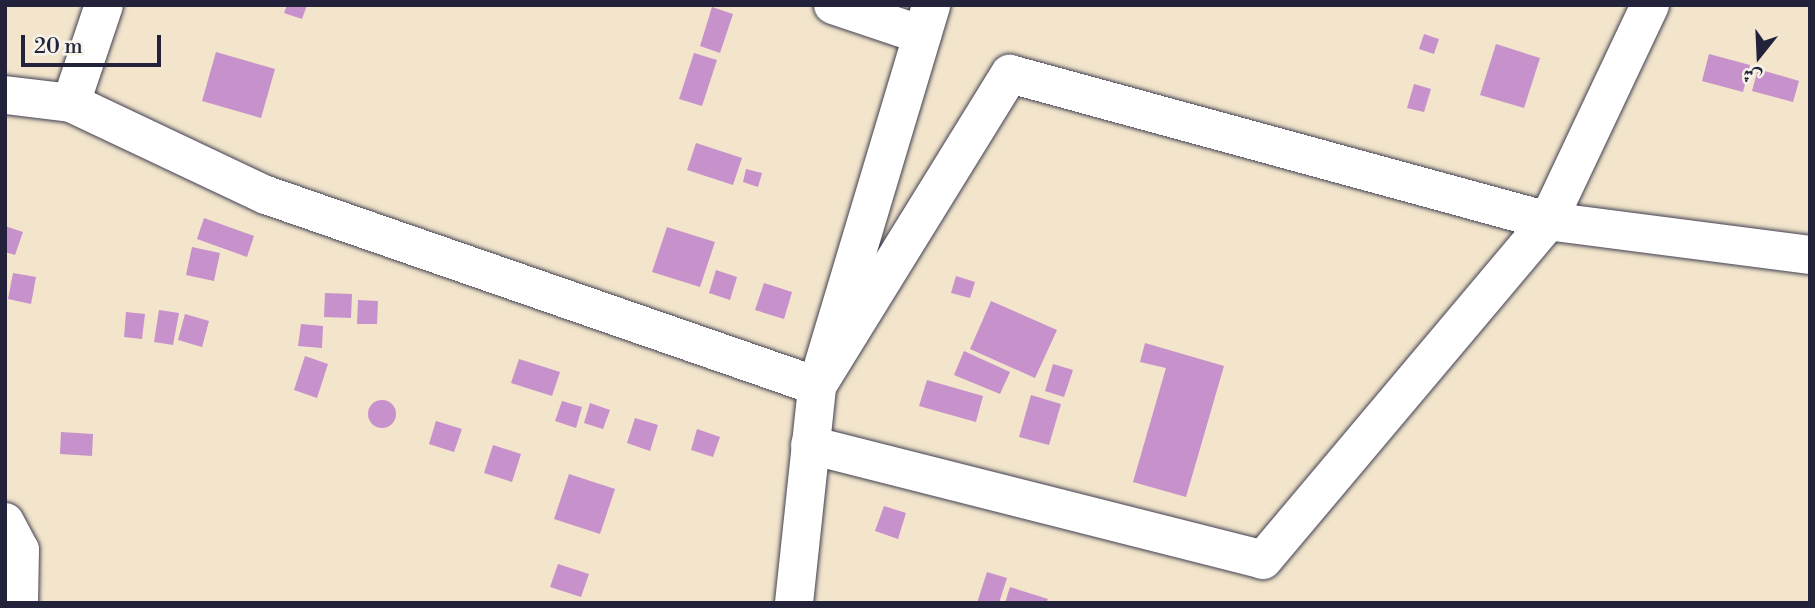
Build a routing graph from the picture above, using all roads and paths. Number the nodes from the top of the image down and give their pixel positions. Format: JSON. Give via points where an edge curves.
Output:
{"nodes":[{"id":1,"x":104,"y":5,"type":"edge"},
{"id":2,"x":833,"y":5,"type":"edge"},
{"id":3,"x":1650,"y":5,"type":"edge"},
{"id":4,"x":926,"y":20,"type":"edge"},
{"id":5,"x":5,"y":95,"type":"edge"},
{"id":6,"x":71,"y":103,"type":"junction"},
{"id":7,"x":1548,"y":221,"type":"junction"},
{"id":8,"x":1810,"y":255,"type":"edge"},
{"id":9,"x":817,"y":386,"type":"junction"},
{"id":10,"x":810,"y":445,"type":"junction"},
{"id":11,"x":5,"y":522,"type":"edge"},
{"id":12,"x":19,"y":603,"type":"edge"},
{"id":13,"x":794,"y":603,"type":"edge"}],
"edges":[{"from":1,"to":6,"type":"street"},
{"from":2,"to":4,"type":"street"},
{"from":3,"to":7,"type":"street"},
{"from":4,"to":9,"type":"street"},
{"from":5,"to":6,"type":"street"},
{"from":6,"to":9,"type":"street","via":[[266,195]]},
{"from":7,"to":8,"type":"street"},
{"from":7,"to":9,"type":"street","via":[[1010,74]]},
{"from":7,"to":10,"type":"street","via":[[1263,560]]},
{"from":9,"to":10,"type":"street"},
{"from":10,"to":13,"type":"street"},
{"from":11,"to":12,"type":"street","via":[[20,550]]}]}
